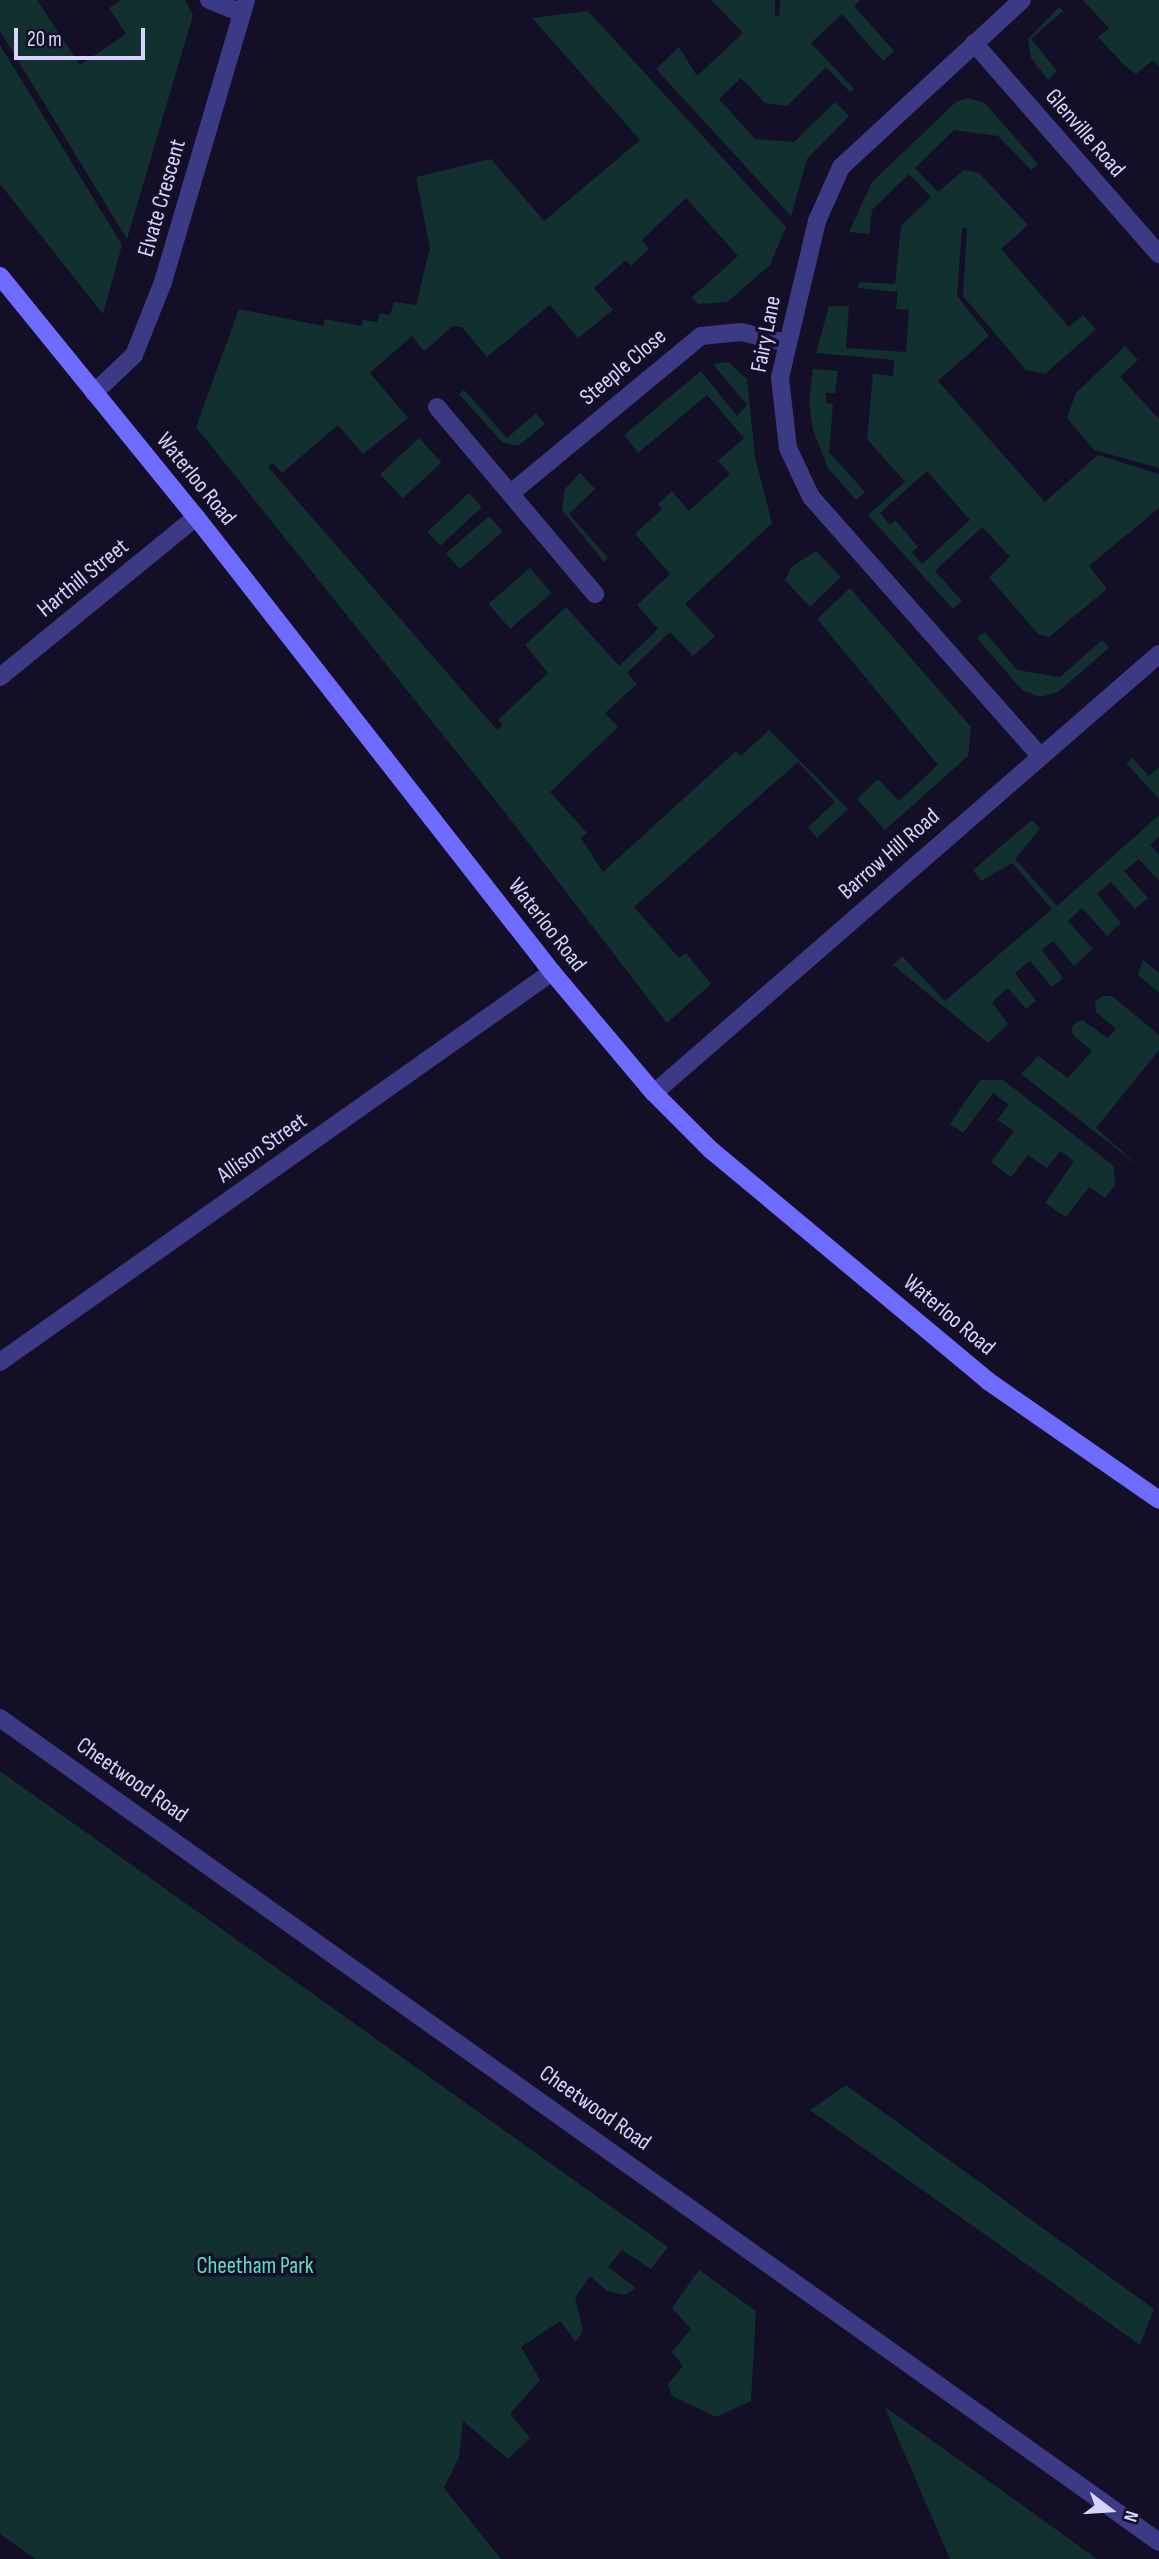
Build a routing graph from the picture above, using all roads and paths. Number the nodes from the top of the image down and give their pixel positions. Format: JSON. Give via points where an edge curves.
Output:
{"nodes":[{"id":1,"x":209,"y":0,"type":"edge"},
{"id":2,"x":1021,"y":0,"type":"edge"},
{"id":3,"x":244,"y":6,"type":"edge"},
{"id":4,"x":974,"y":43,"type":"junction"},
{"id":5,"x":1159,"y":254,"type":"edge"},
{"id":6,"x":0,"y":276,"type":"edge"},
{"id":7,"x":787,"y":343,"type":"junction"},
{"id":8,"x":94,"y":393,"type":"junction"},
{"id":9,"x":437,"y":407,"type":"dead end"},
{"id":10,"x":510,"y":493,"type":"junction"},
{"id":11,"x":196,"y":517,"type":"junction"},
{"id":12,"x":595,"y":594,"type":"dead end"},
{"id":13,"x":1159,"y":654,"type":"edge"},
{"id":14,"x":0,"y":677,"type":"edge"},
{"id":15,"x":1040,"y":756,"type":"junction"},
{"id":16,"x":552,"y":972,"type":"junction"},
{"id":17,"x":653,"y":1093,"type":"junction"},
{"id":18,"x":0,"y":1362,"type":"edge"},
{"id":19,"x":1159,"y":1500,"type":"edge"},
{"id":20,"x":0,"y":1718,"type":"edge"},
{"id":21,"x":1159,"y":2542,"type":"edge"}],
"edges":[{"from":1,"to":3,"type":"street"},
{"from":2,"to":4,"type":"street","name":"Fairy Lane"},
{"from":3,"to":8,"type":"street","name":"Elvate Crescent","via":[[163,282],[134,355]]},
{"from":4,"to":5,"type":"street","name":"Glenville Road"},
{"from":4,"to":7,"type":"street","name":"Fairy Lane","via":[[841,167],[817,221]]},
{"from":6,"to":8,"type":"main road","name":"Waterloo Road"},
{"from":7,"to":10,"type":"street","name":"Steeple Close","via":[[741,332],[701,336]]},
{"from":7,"to":15,"type":"street","name":"Fairy Lane","via":[[780,378],[781,410],[797,475]]},
{"from":8,"to":11,"type":"main road","name":"Waterloo Road"},
{"from":9,"to":10,"type":"street"},
{"from":10,"to":12,"type":"street"},
{"from":11,"to":14,"type":"street","name":"Harthill Street"},
{"from":11,"to":16,"type":"main road","name":"Waterloo Road"},
{"from":13,"to":15,"type":"street","name":"Barrow Hill Road"},
{"from":15,"to":17,"type":"street","name":"Barrow Hill Road"},
{"from":16,"to":17,"type":"main road","name":"Waterloo Road"},
{"from":16,"to":18,"type":"street","name":"Allison Street"},
{"from":17,"to":19,"type":"main road","name":"Waterloo Road","via":[[711,1150],[988,1381]]},
{"from":20,"to":21,"type":"street","name":"Cheetwood Road"}]}
